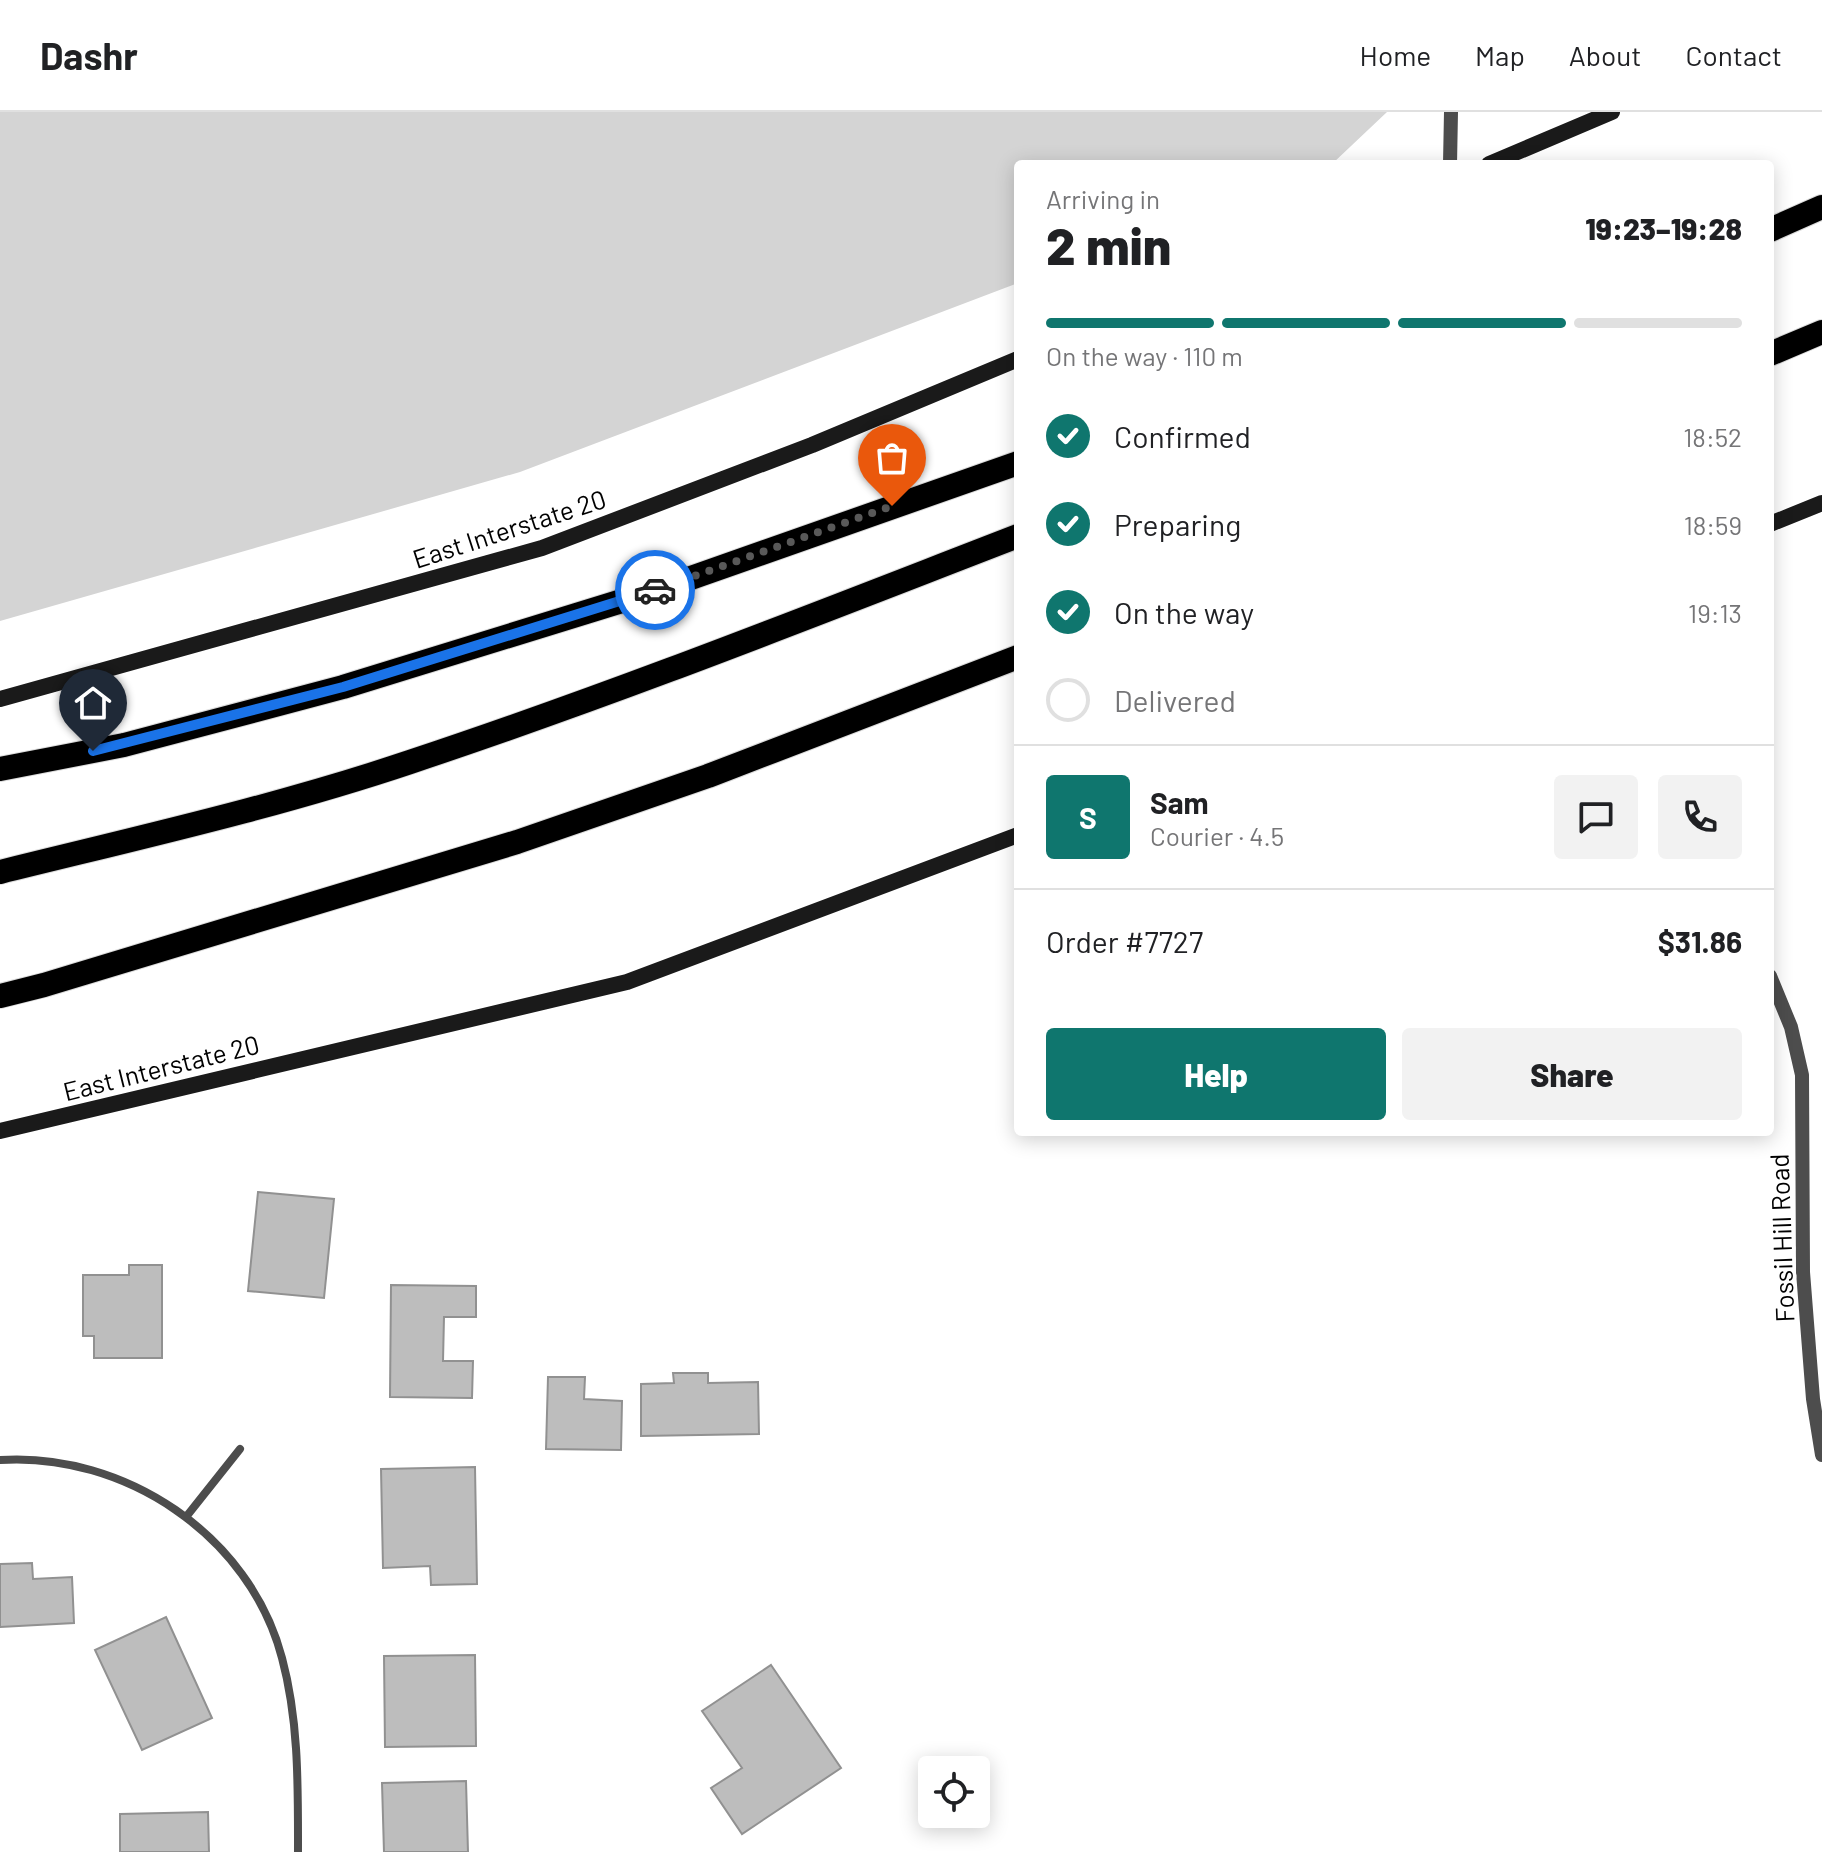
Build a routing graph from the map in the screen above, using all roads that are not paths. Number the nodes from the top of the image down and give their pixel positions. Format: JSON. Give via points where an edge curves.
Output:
{"nodes":[{"id":1,"x":1451,"y":112,"type":"edge"},
{"id":2,"x":1612,"y":112,"type":"edge"},
{"id":3,"x":1450,"y":160,"type":"edge"},
{"id":4,"x":1498,"y":160,"type":"edge"},
{"id":5,"x":1822,"y":207,"type":"edge"},
{"id":6,"x":1774,"y":228,"type":"edge"},
{"id":7,"x":1822,"y":332,"type":"edge"},
{"id":8,"x":1774,"y":352,"type":"edge"},
{"id":9,"x":1014,"y":361,"type":"edge"},
{"id":10,"x":1014,"y":464,"type":"edge"},
{"id":11,"x":1822,"y":503,"type":"edge"},
{"id":12,"x":1774,"y":522,"type":"edge"},
{"id":13,"x":1014,"y":538,"type":"edge"},
{"id":14,"x":1014,"y":659,"type":"edge"},
{"id":15,"x":0,"y":699,"type":"edge"},
{"id":16,"x":0,"y":769,"type":"edge"},
{"id":17,"x":1014,"y":837,"type":"edge"},
{"id":18,"x":0,"y":872,"type":"edge"},
{"id":19,"x":44,"y":985,"type":"junction"},
{"id":20,"x":1774,"y":986,"type":"edge"},
{"id":21,"x":0,"y":996,"type":"edge"},
{"id":22,"x":0,"y":1011,"type":"edge"},
{"id":23,"x":0,"y":1131,"type":"edge"},
{"id":24,"x":240,"y":1449,"type":"dead end"},
{"id":25,"x":1822,"y":1455,"type":"edge"},
{"id":26,"x":0,"y":1460,"type":"edge"},
{"id":27,"x":186,"y":1517,"type":"junction"},
{"id":28,"x":298,"y":1852,"type":"edge"}],
"edges":[{"from":1,"to":3,"type":"street"},
{"from":2,"to":4,"type":"main road"},
{"from":5,"to":6,"type":"highway"},
{"from":7,"to":8,"type":"highway"},
{"from":9,"to":15,"type":"main road","name":"East Interstate 20","via":[[542,548]]},
{"from":10,"to":16,"type":"highway","via":[[651,592],[343,687],[124,745]]},
{"from":11,"to":12,"type":"main road"},
{"from":13,"to":18,"type":"highway","via":[[668,671],[408,763],[233,814]]},
{"from":14,"to":19,"type":"highway","via":[[708,776],[517,842]]},
{"from":17,"to":23,"type":"main road","name":"East Interstate 20","via":[[627,982]]},
{"from":19,"to":21,"type":"highway"},
{"from":19,"to":22,"type":"highway"},
{"from":20,"to":25,"type":"street","name":"Fossil Hill Road","via":[[1802,1075],[1803,1272]]},
{"from":24,"to":27,"type":"street"},
{"from":26,"to":27,"type":"street","via":[[74,1464],[126,1482]]},
{"from":27,"to":28,"type":"street","via":[[242,1573],[267,1616],[282,1657],[298,1769]]}]}
